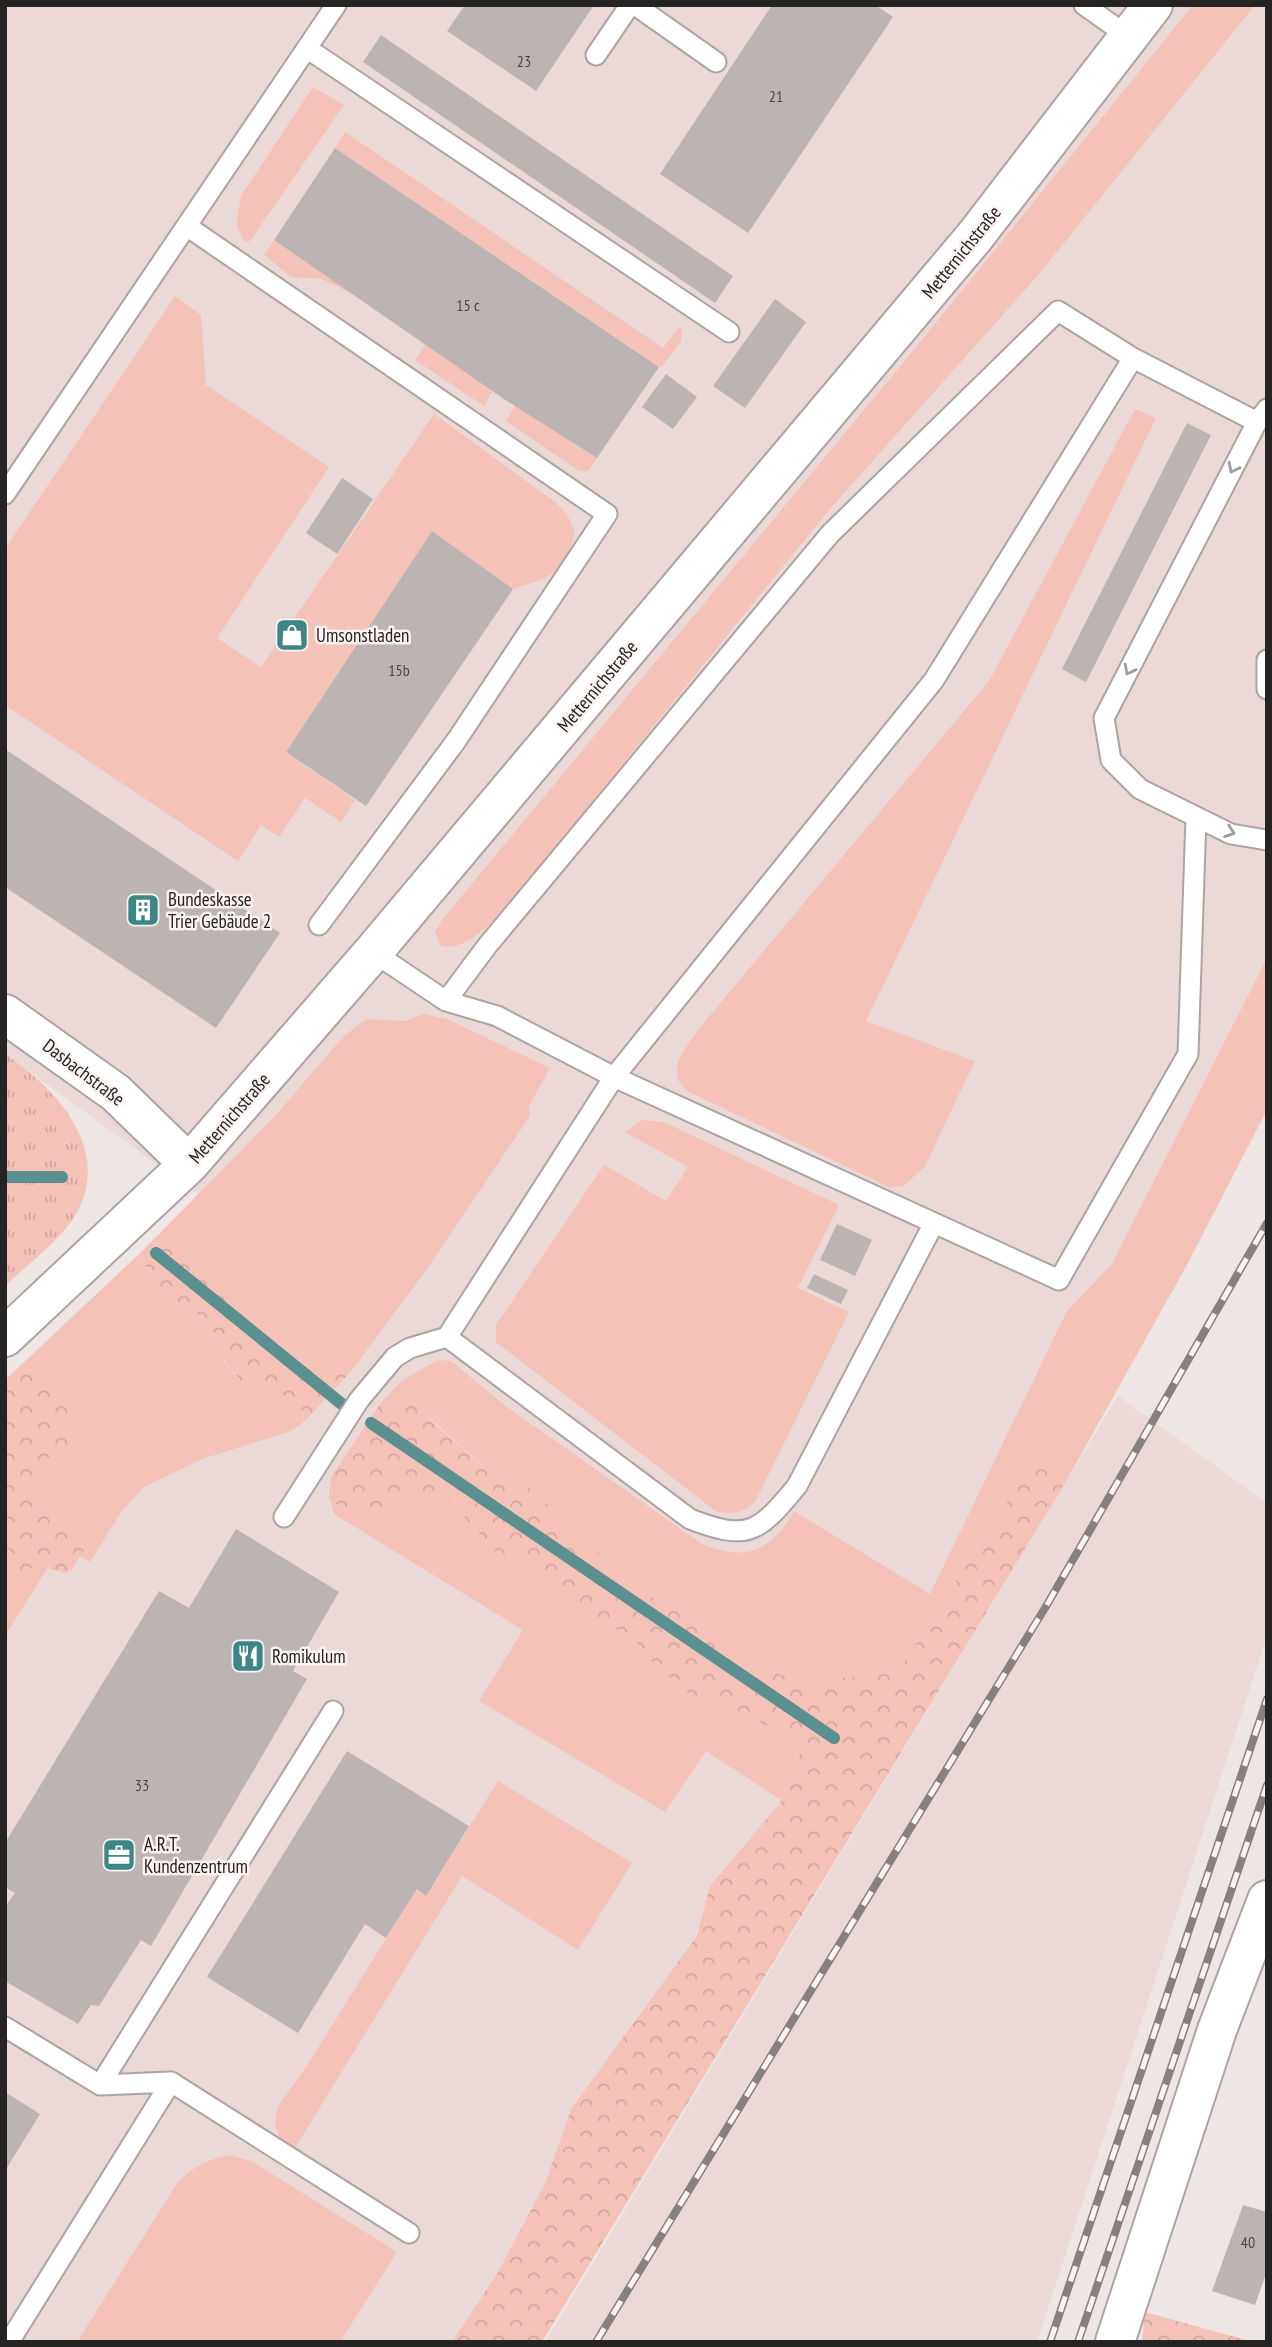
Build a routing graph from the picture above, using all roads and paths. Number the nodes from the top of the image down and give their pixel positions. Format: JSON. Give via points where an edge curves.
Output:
{"nodes":[{"id":1,"x":336,"y":5,"type":"edge"},
{"id":2,"x":632,"y":5,"type":"edge"},
{"id":3,"x":1084,"y":5,"type":"edge"},
{"id":4,"x":1153,"y":5,"type":"edge"},
{"id":5,"x":1129,"y":37,"type":"junction"},
{"id":6,"x":308,"y":49,"type":"junction"},
{"id":7,"x":596,"y":55,"type":"dead end"},
{"id":8,"x":716,"y":62,"type":"dead end"},
{"id":9,"x":188,"y":227,"type":"junction"},
{"id":10,"x":729,"y":332,"type":"dead end"},
{"id":11,"x":1133,"y":358,"type":"junction"},
{"id":12,"x":1262,"y":415,"type":"edge"},
{"id":13,"x":5,"y":494,"type":"edge"},
{"id":14,"x":1267,"y":660,"type":"edge"},
{"id":15,"x":1267,"y":689,"type":"edge"},
{"id":16,"x":1196,"y":817,"type":"junction"},
{"id":17,"x":1267,"y":840,"type":"edge"},
{"id":18,"x":319,"y":925,"type":"dead end"},
{"id":19,"x":373,"y":952,"type":"junction"},
{"id":20,"x":446,"y":1001,"type":"junction"},
{"id":21,"x":5,"y":1014,"type":"edge"},
{"id":22,"x":614,"y":1077,"type":"junction"},
{"id":23,"x":189,"y":1164,"type":"junction"},
{"id":24,"x":934,"y":1223,"type":"junction"},
{"id":25,"x":5,"y":1336,"type":"edge"},
{"id":26,"x":447,"y":1338,"type":"junction"},
{"id":27,"x":284,"y":1517,"type":"dead end"},
{"id":28,"x":332,"y":1711,"type":"dead end"},
{"id":29,"x":1267,"y":1900,"type":"edge"},
{"id":30,"x":5,"y":2027,"type":"edge"},
{"id":31,"x":172,"y":2082,"type":"junction"},
{"id":32,"x":100,"y":2085,"type":"junction"},
{"id":33,"x":409,"y":2234,"type":"dead end"},
{"id":34,"x":9,"y":2342,"type":"edge"},
{"id":35,"x":1115,"y":2342,"type":"edge"}],
"edges":[{"from":1,"to":6,"type":"lane"},
{"from":2,"to":7,"type":"lane"},
{"from":2,"to":8,"type":"lane"},
{"from":3,"to":5,"type":"lane"},
{"from":4,"to":5,"type":"street","name":"Metternichstraße"},
{"from":5,"to":19,"type":"street","name":"Metternichstraße","via":[[976,235]]},
{"from":6,"to":9,"type":"lane"},
{"from":6,"to":10,"type":"lane"},
{"from":9,"to":13,"type":"lane"},
{"from":9,"to":18,"type":"lane","via":[[607,514],[456,741]]},
{"from":11,"to":12,"type":"lane"},
{"from":11,"to":20,"type":"lane","via":[[1058,311],[830,534]]},
{"from":11,"to":22,"type":"lane","via":[[934,680]]},
{"from":12,"to":16,"type":"lane","one_way":true,"via":[[1104,718],[1111,760],[1140,789]]},
{"from":14,"to":15,"type":"lane"},
{"from":16,"to":17,"type":"lane","one_way":true,"via":[[1231,834]]},
{"from":16,"to":24,"type":"lane","via":[[1188,1054],[1059,1280]]},
{"from":19,"to":20,"type":"lane"},
{"from":19,"to":23,"type":"street","name":"Metternichstraße"},
{"from":20,"to":22,"type":"lane","via":[[497,1016]]},
{"from":21,"to":23,"type":"street","name":"Dasbachstraße","via":[[116,1093]]},
{"from":22,"to":24,"type":"lane"},
{"from":22,"to":26,"type":"lane"},
{"from":23,"to":25,"type":"street","name":"Metternichstraße"},
{"from":24,"to":26,"type":"lane","via":[[797,1486],[770,1519],[745,1532],[724,1533],[690,1519]]},
{"from":26,"to":27,"type":"lane","via":[[395,1357],[359,1400]]},
{"from":28,"to":32,"type":"lane"},
{"from":29,"to":35,"type":"street","via":[[1217,2030]]},
{"from":30,"to":32,"type":"lane"},
{"from":31,"to":32,"type":"lane"},
{"from":31,"to":33,"type":"lane"},
{"from":31,"to":34,"type":"lane"}]}
